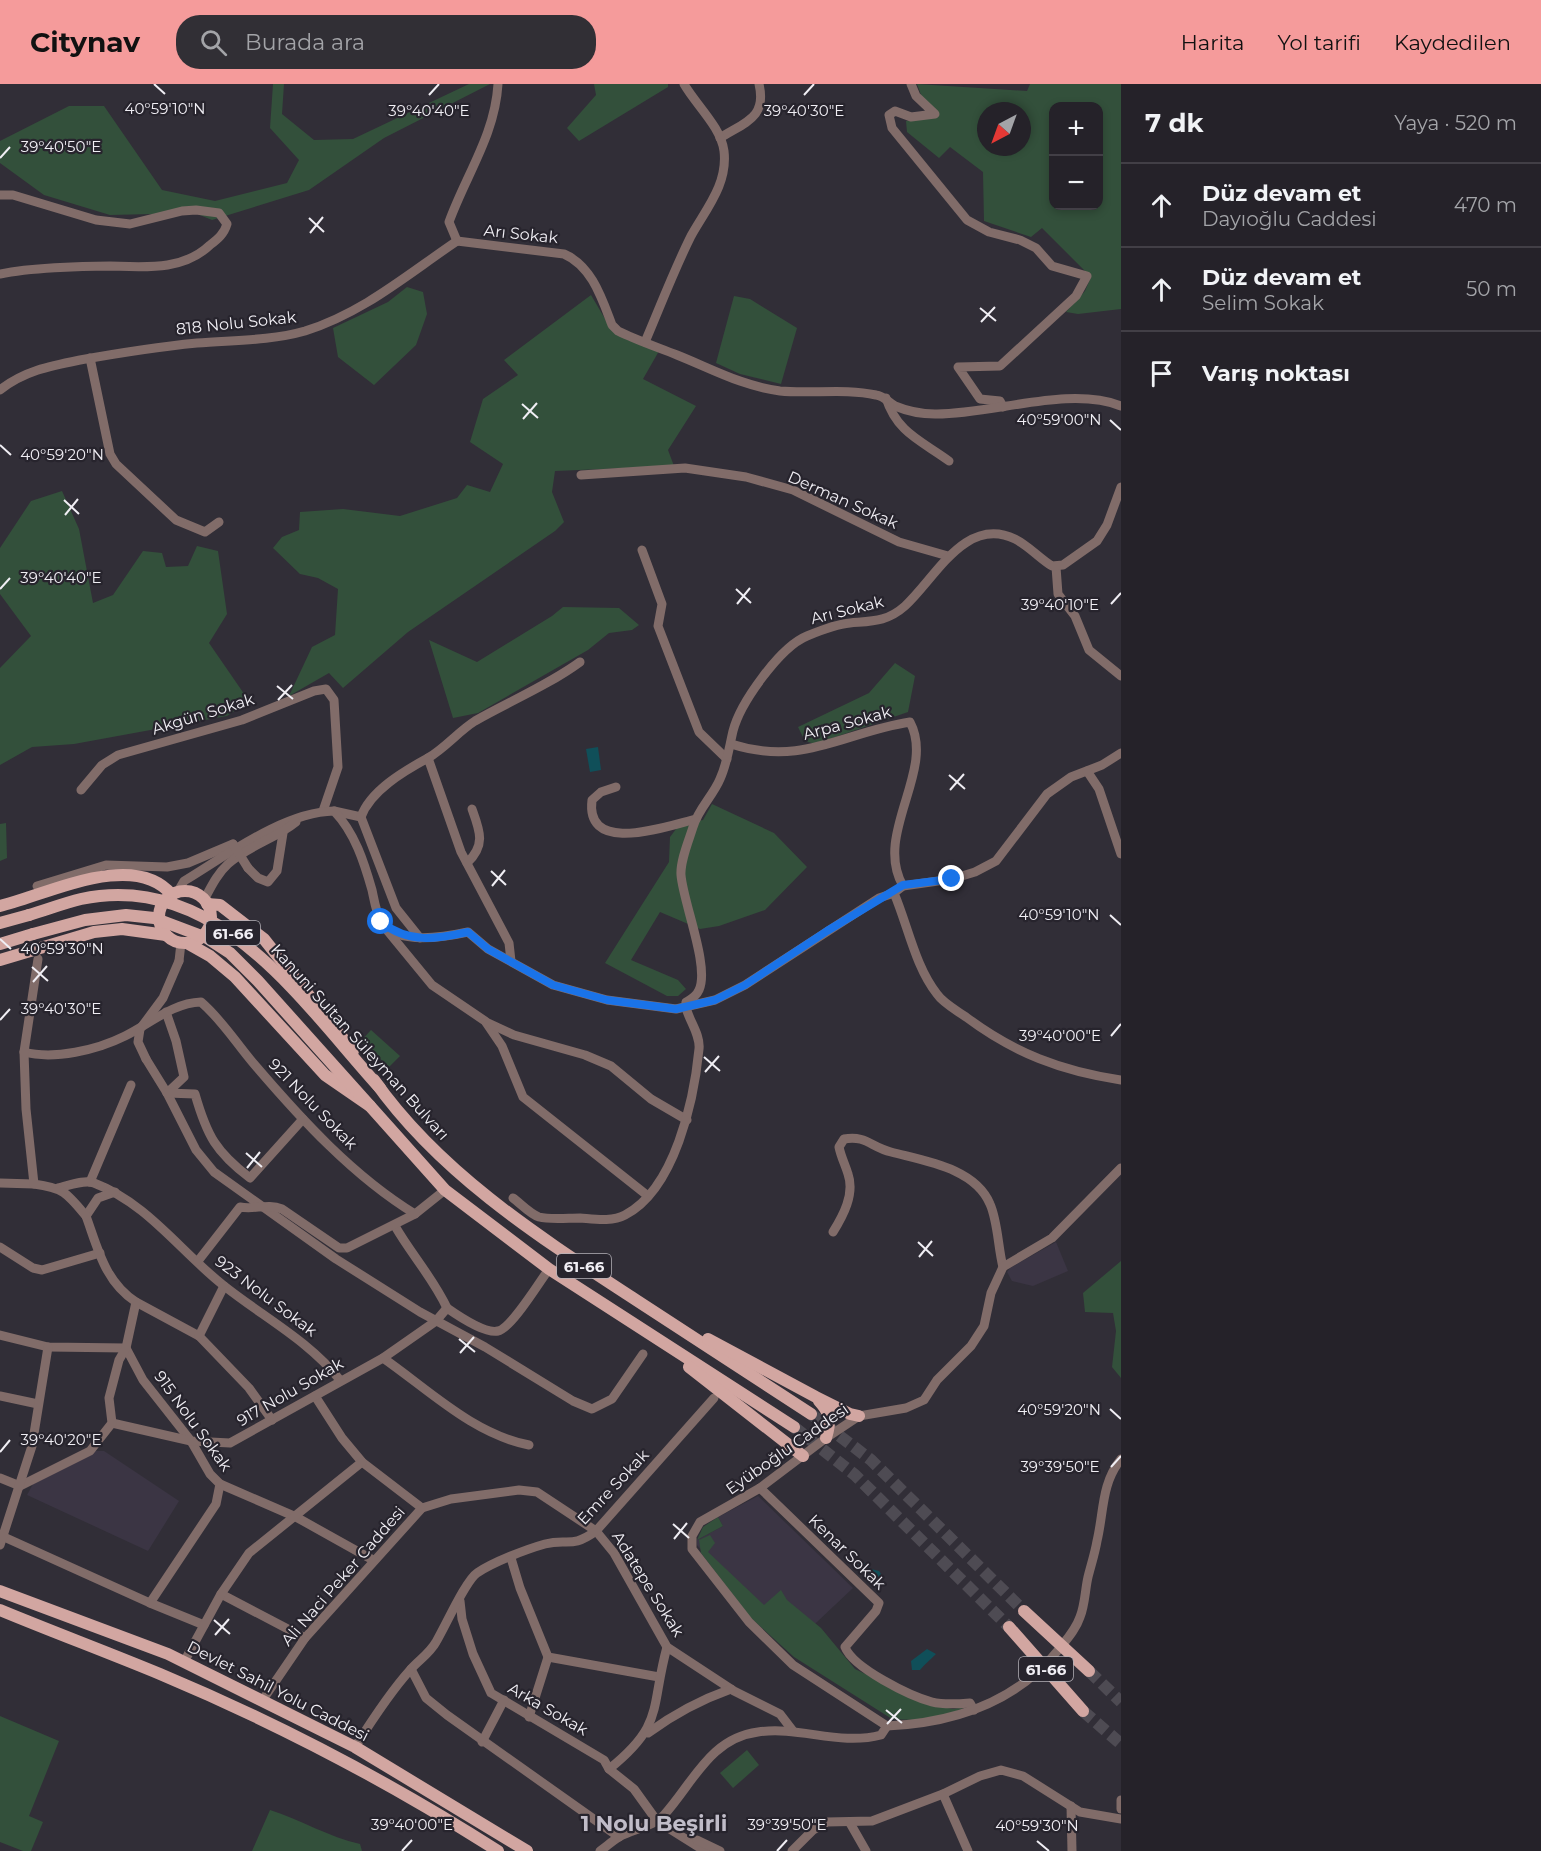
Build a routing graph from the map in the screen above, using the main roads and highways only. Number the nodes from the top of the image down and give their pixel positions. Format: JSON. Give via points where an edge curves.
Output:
{"nodes":[{"id":1,"x":175,"y":894,"type":"junction"},
{"id":2,"x":206,"y":902,"type":"junction"},
{"id":3,"x":0,"y":906,"type":"edge"},
{"id":4,"x":0,"y":923,"type":"edge"},
{"id":5,"x":166,"y":935,"type":"junction"},
{"id":6,"x":184,"y":943,"type":"junction"},
{"id":7,"x":0,"y":944,"type":"edge"},
{"id":8,"x":0,"y":960,"type":"edge"},
{"id":9,"x":380,"y":1088,"type":"junction"},
{"id":10,"x":370,"y":1106,"type":"junction"},
{"id":11,"x":668,"y":1320,"type":"junction"},
{"id":12,"x":654,"y":1337,"type":"junction"},
{"id":13,"x":816,"y":1398,"type":"junction"},
{"id":14,"x":811,"y":1414,"type":"tunnel mouth"},
{"id":15,"x":859,"y":1416,"type":"road end"},
{"id":16,"x":794,"y":1427,"type":"tunnel mouth"},
{"id":17,"x":826,"y":1438,"type":"road end"},
{"id":18,"x":803,"y":1455,"type":"road end"},
{"id":19,"x":0,"y":1591,"type":"edge"},
{"id":20,"x":0,"y":1610,"type":"edge"},
{"id":21,"x":1024,"y":1611,"type":"tunnel mouth"},
{"id":22,"x":1009,"y":1627,"type":"tunnel mouth"},
{"id":23,"x":1089,"y":1671,"type":"tunnel mouth"},
{"id":24,"x":1083,"y":1711,"type":"tunnel mouth"},
{"id":25,"x":498,"y":1851,"type":"edge"},
{"id":26,"x":527,"y":1851,"type":"edge"}],
"edges":[{"from":1,"to":2,"type":"main road","number":"61-66","via":[[189,892]]},
{"from":1,"to":3,"type":"main road","number":"61-66","via":[[154,881],[118,875],[89,879]]},
{"from":1,"to":5,"type":"main road","via":[[164,903],[160,913],[160,925]]},
{"from":2,"to":6,"type":"main road","number":"61-66","via":[[211,915],[209,927],[198,939]]},
{"from":2,"to":9,"type":"main road","number":"61-66","via":[[220,905],[264,939]]},
{"from":4,"to":9,"type":"main road","name":"Kanuni Sultan Süleyman Bulvarı","number":"61-66","bridge":true,"via":[[82,899],[125,896],[158,900],[215,921],[271,966]]},
{"from":5,"to":6,"type":"main road","number":"61-66"},
{"from":5,"to":8,"type":"main road","number":"61-66","via":[[122,928],[94,932]]},
{"from":6,"to":10,"type":"main road","number":"61-66","via":[[210,956],[235,977],[325,1075]]},
{"from":7,"to":10,"type":"main road","number":"61-66","bridge":true,"via":[[85,920],[126,915],[154,918],[207,938],[230,952]]},
{"from":9,"to":11,"type":"main road","name":"Kanuni Sultan Süleyman Bulvarı","number":"61-66","via":[[408,1125],[458,1172],[562,1251]]},
{"from":10,"to":12,"type":"main road","number":"61-66","via":[[445,1190],[549,1269]]},
{"from":11,"to":13,"type":"main road","number":"61-66","via":[[736,1352]]},
{"from":11,"to":14,"type":"main road","name":"Kanuni Sultan Süleyman Bulvarı","number":"61-66"},
{"from":12,"to":16,"type":"main road","number":"61-66"},
{"from":12,"to":18,"type":"main road","number":"61-66","via":[[717,1391]]},
{"from":13,"to":15,"type":"main road","number":"61-66"},
{"from":13,"to":17,"type":"main road","via":[[829,1412]]},
{"from":19,"to":26,"type":"main road","name":"Devlet Sahil Yolu Caddesi","via":[[184,1662],[355,1746]]},
{"from":20,"to":25,"type":"main road","name":"Devlet Sahil Yolu Caddesi","via":[[162,1675],[319,1749]]},
{"from":21,"to":23,"type":"main road","number":"61-66","bridge":true},
{"from":22,"to":24,"type":"main road","number":"61-66","bridge":true}]}
